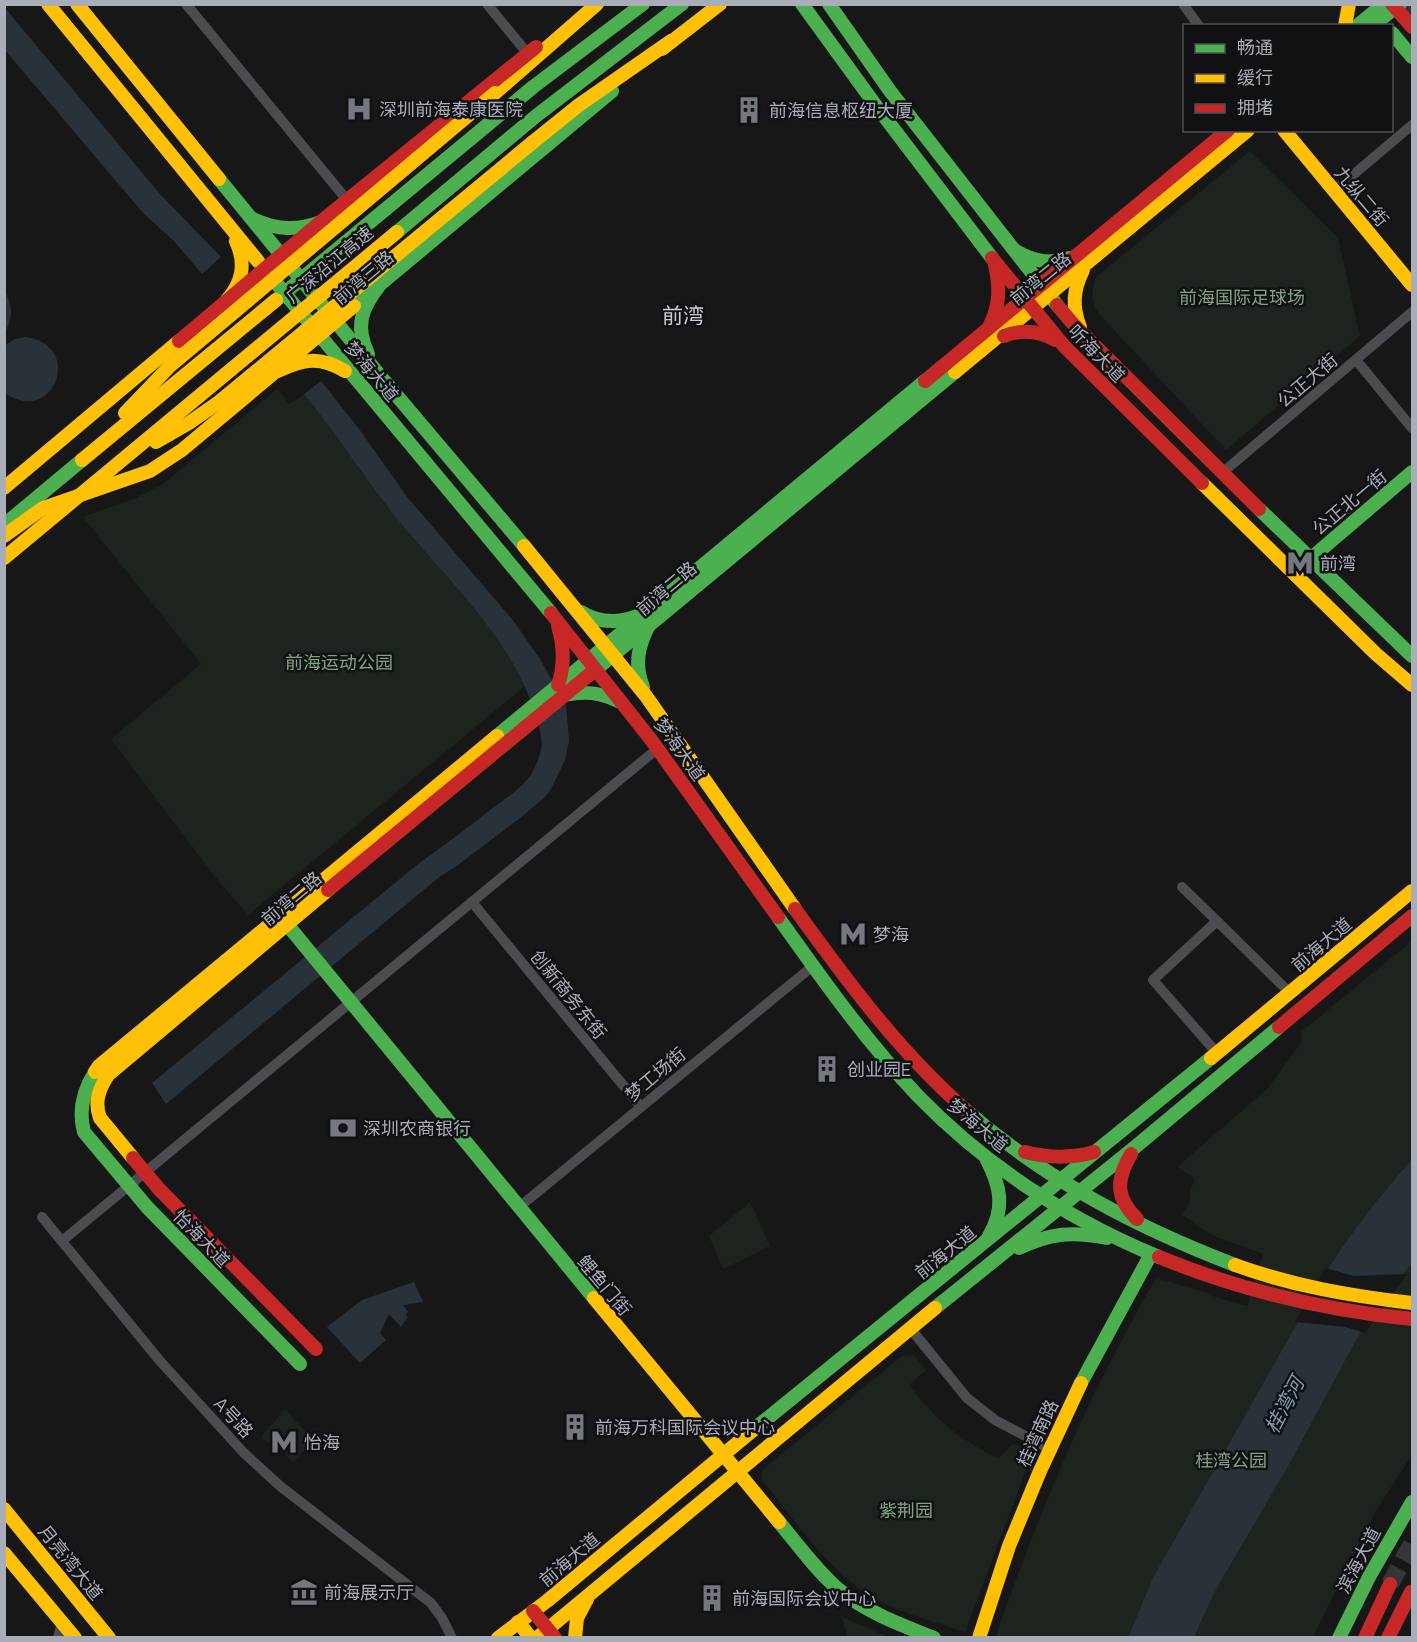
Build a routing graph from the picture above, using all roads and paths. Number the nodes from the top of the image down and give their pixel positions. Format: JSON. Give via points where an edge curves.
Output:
{"nodes":[{"id":1,"x":48,"y":4,"type":"edge"},
{"id":2,"x":77,"y":4,"type":"edge"},
{"id":3,"x":186,"y":4,"type":"edge"},
{"id":4,"x":488,"y":4,"type":"edge"},
{"id":5,"x":595,"y":4,"type":"edge"},
{"id":6,"x":643,"y":4,"type":"edge"},
{"id":7,"x":682,"y":4,"type":"edge"},
{"id":8,"x":720,"y":4,"type":"edge"},
{"id":9,"x":829,"y":4,"type":"edge"},
{"id":10,"x":1183,"y":4,"type":"edge"},
{"id":11,"x":1349,"y":4,"type":"edge"},
{"id":12,"x":802,"y":6,"type":"edge"},
{"id":13,"x":1383,"y":12,"type":"edge"},
{"id":14,"x":1198,"y":24,"type":"edge"},
{"id":15,"x":1345,"y":24,"type":"edge"},
{"id":16,"x":1361,"y":24,"type":"edge"},
{"id":17,"x":1413,"y":27,"type":"edge"},
{"id":18,"x":1393,"y":34,"type":"edge"},
{"id":19,"x":671,"y":41,"type":"junction"},
{"id":20,"x":1393,"y":46,"type":"edge"},
{"id":21,"x":528,"y":54,"type":"junction"},
{"id":22,"x":1412,"y":56,"type":"edge"},
{"id":23,"x":1413,"y":125,"type":"edge"},
{"id":24,"x":1226,"y":132,"type":"edge"},
{"id":25,"x":1245,"y":132,"type":"edge"},
{"id":26,"x":1286,"y":132,"type":"edge"},
{"id":27,"x":1334,"y":191,"type":"junction"},
{"id":28,"x":347,"y":200,"type":"junction"},
{"id":29,"x":249,"y":216,"type":"junction"},
{"id":30,"x":321,"y":222,"type":"junction"},
{"id":31,"x":230,"y":226,"type":"junction"},
{"id":32,"x":1012,"y":248,"type":"junction"},
{"id":33,"x":281,"y":255,"type":"junction"},
{"id":34,"x":1086,"y":256,"type":"junction"},
{"id":35,"x":993,"y":259,"type":"junction"},
{"id":36,"x":265,"y":269,"type":"junction"},
{"id":37,"x":1413,"y":285,"type":"edge"},
{"id":38,"x":379,"y":286,"type":"junction"},
{"id":39,"x":1044,"y":290,"type":"junction"},
{"id":40,"x":227,"y":300,"type":"junction"},
{"id":41,"x":1028,"y":304,"type":"junction"},
{"id":42,"x":1413,"y":312,"type":"edge"},
{"id":43,"x":336,"y":322,"type":"junction"},
{"id":44,"x":1082,"y":333,"type":"junction"},
{"id":45,"x":320,"y":336,"type":"junction"},
{"id":46,"x":987,"y":338,"type":"junction"},
{"id":47,"x":1064,"y":346,"type":"junction"},
{"id":48,"x":1356,"y":360,"type":"junction"},
{"id":49,"x":279,"y":370,"type":"junction"},
{"id":50,"x":355,"y":378,"type":"junction"},
{"id":51,"x":384,"y":380,"type":"junction"},
{"id":52,"x":1413,"y":429,"type":"edge"},
{"id":53,"x":82,"y":460,"type":"junction"},
{"id":54,"x":1413,"y":472,"type":"edge"},
{"id":55,"x":1222,"y":473,"type":"junction"},
{"id":56,"x":104,"y":474,"type":"junction"},
{"id":57,"x":4,"y":488,"type":"edge"},
{"id":58,"x":4,"y":525,"type":"edge"},
{"id":59,"x":4,"y":536,"type":"edge"},
{"id":60,"x":4,"y":558,"type":"edge"},
{"id":61,"x":1310,"y":559,"type":"junction"},
{"id":62,"x":574,"y":608,"type":"junction"},
{"id":63,"x":550,"y":613,"type":"junction"},
{"id":64,"x":648,"y":618,"type":"junction"},
{"id":65,"x":610,"y":651,"type":"junction"},
{"id":66,"x":1413,"y":656,"type":"edge"},
{"id":67,"x":593,"y":665,"type":"junction"},
{"id":68,"x":1413,"y":686,"type":"edge"},
{"id":69,"x":561,"y":690,"type":"junction"},
{"id":70,"x":650,"y":701,"type":"junction"},
{"id":71,"x":626,"y":707,"type":"junction"},
{"id":72,"x":657,"y":749,"type":"junction"},
{"id":73,"x":1182,"y":887,"type":"dead end"},
{"id":74,"x":1413,"y":891,"type":"edge"},
{"id":75,"x":472,"y":902,"type":"junction"},
{"id":76,"x":1413,"y":915,"type":"edge"},
{"id":77,"x":284,"y":920,"type":"junction"},
{"id":78,"x":1217,"y":921,"type":"junction"},
{"id":79,"x":813,"y":966,"type":"junction"},
{"id":80,"x":1290,"y":993,"type":"junction"},
{"id":81,"x":351,"y":1002,"type":"junction"},
{"id":82,"x":1216,"y":1052,"type":"junction"},
{"id":83,"x":104,"y":1071,"type":"junction"},
{"id":84,"x":641,"y":1107,"type":"junction"},
{"id":85,"x":1110,"y":1142,"type":"junction"},
{"id":86,"x":1134,"y":1148,"type":"junction"},
{"id":87,"x":1014,"y":1149,"type":"junction"},
{"id":88,"x":986,"y":1156,"type":"junction"},
{"id":89,"x":144,"y":1173,"type":"junction"},
{"id":90,"x":1060,"y":1182,"type":"junction"},
{"id":91,"x":129,"y":1185,"type":"junction"},
{"id":92,"x":1079,"y":1193,"type":"junction"},
{"id":93,"x":1042,"y":1196,"type":"junction"},
{"id":94,"x":1061,"y":1207,"type":"junction"},
{"id":95,"x":518,"y":1208,"type":"junction"},
{"id":96,"x":42,"y":1217,"type":"dead end"},
{"id":97,"x":1158,"y":1233,"type":"junction"},
{"id":98,"x":62,"y":1241,"type":"junction"},
{"id":99,"x":985,"y":1243,"type":"junction"},
{"id":100,"x":1128,"y":1243,"type":"junction"},
{"id":101,"x":1152,"y":1254,"type":"junction"},
{"id":102,"x":999,"y":1258,"type":"junction"},
{"id":103,"x":1413,"y":1303,"type":"edge"},
{"id":104,"x":1413,"y":1319,"type":"edge"},
{"id":105,"x":910,"y":1328,"type":"junction"},
{"id":106,"x":316,"y":1349,"type":"dead end"},
{"id":107,"x":300,"y":1364,"type":"dead end"},
{"id":108,"x":1050,"y":1449,"type":"junction"},
{"id":109,"x":723,"y":1455,"type":"junction"},
{"id":110,"x":736,"y":1471,"type":"junction"},
{"id":111,"x":1413,"y":1502,"type":"edge"},
{"id":112,"x":4,"y":1509,"type":"edge"},
{"id":113,"x":4,"y":1553,"type":"edge"},
{"id":114,"x":1390,"y":1584,"type":"tunnel mouth"},
{"id":115,"x":596,"y":1588,"type":"junction"},
{"id":116,"x":1411,"y":1592,"type":"dead end"},
{"id":117,"x":533,"y":1611,"type":"junction"},
{"id":118,"x":62,"y":1622,"type":"junction"},
{"id":119,"x":518,"y":1622,"type":"junction"},
{"id":120,"x":546,"y":1635,"type":"edge"},
{"id":121,"x":58,"y":1638,"type":"edge"},
{"id":122,"x":75,"y":1638,"type":"edge"},
{"id":123,"x":109,"y":1638,"type":"edge"},
{"id":124,"x":452,"y":1638,"type":"edge"},
{"id":125,"x":498,"y":1638,"type":"edge"},
{"id":126,"x":531,"y":1638,"type":"edge"},
{"id":127,"x":574,"y":1638,"type":"edge"},
{"id":128,"x":934,"y":1638,"type":"edge"},
{"id":129,"x":979,"y":1638,"type":"edge"},
{"id":130,"x":1339,"y":1638,"type":"edge"},
{"id":131,"x":1365,"y":1638,"type":"edge"},
{"id":132,"x":1388,"y":1638,"type":"edge"}],
"edges":[{"from":1,"to":31,"type":"main road","name":"梦海大道"},
{"from":2,"to":29,"type":"main road","name":"梦海大道"},
{"from":3,"to":28,"type":"street"},
{"from":4,"to":21,"type":"street"},
{"from":5,"to":21,"type":"main road"},
{"from":5,"to":53,"type":"main road","bridge":true,"via":[[153,381]]},
{"from":6,"to":53,"type":"main road","name":"广深沿江高速","bridge":true,"via":[[533,87]]},
{"from":7,"to":56,"type":"main road","name":"广深沿江高速","bridge":true,"via":[[536,116]]},
{"from":8,"to":19,"type":"main road","name":"前湾三路"},
{"from":9,"to":32,"type":"main road","name":"听海大道","via":[[890,91]]},
{"from":10,"to":14,"type":"street"},
{"from":11,"to":15,"type":"main road"},
{"from":12,"to":35,"type":"main road","name":"听海大道"},
{"from":13,"to":16,"type":"main road"},
{"from":13,"to":17,"type":"main road"},
{"from":18,"to":22,"type":"main road"},
{"from":19,"to":38,"type":"main road","name":"前湾三路"},
{"from":19,"to":56,"type":"main road","bridge":true,"via":[[532,142],[219,402]]},
{"from":20,"to":22,"type":"main road"},
{"from":21,"to":28,"type":"main road"},
{"from":23,"to":27,"type":"street"},
{"from":24,"to":34,"type":"main road","name":"前湾二路"},
{"from":25,"to":34,"type":"main road","name":"前湾二路"},
{"from":26,"to":27,"type":"main road","name":"九纵二街"},
{"from":27,"to":37,"type":"main road","name":"九纵二街"},
{"from":28,"to":30,"type":"main road"},
{"from":29,"to":30,"type":"main road","via":[[281,230],[298,230]]},
{"from":29,"to":33,"type":"main road","name":"梦海大道"},
{"from":30,"to":33,"type":"main road"},
{"from":31,"to":36,"type":"main road","name":"梦海大道"},
{"from":31,"to":40,"type":"main road","via":[[243,269],[238,287]]},
{"from":32,"to":34,"type":"main road","via":[[1029,259],[1046,263]]},
{"from":32,"to":39,"type":"main road","name":"听海大道"},
{"from":33,"to":36,"type":"main road"},
{"from":33,"to":43,"type":"main road","name":"梦海大道"},
{"from":34,"to":39,"type":"main road","name":"前湾二路"},
{"from":34,"to":44,"type":"main road","via":[[1073,296]]},
{"from":35,"to":41,"type":"main road","name":"听海大道"},
{"from":35,"to":46,"type":"main road","via":[[1000,298]]},
{"from":36,"to":40,"type":"main road"},
{"from":36,"to":45,"type":"main road","name":"梦海大道"},
{"from":38,"to":43,"type":"main road","name":"前湾三路"},
{"from":38,"to":51,"type":"main road","via":[[362,314],[361,336]]},
{"from":39,"to":41,"type":"main road","name":"前湾二路"},
{"from":39,"to":44,"type":"main road","name":"听海大道"},
{"from":40,"to":57,"type":"main road"},
{"from":41,"to":46,"type":"main road","name":"前湾二路"},
{"from":41,"to":47,"type":"main road","name":"听海大道"},
{"from":42,"to":48,"type":"street","name":"公正大街"},
{"from":43,"to":45,"type":"main road","name":"前湾三路"},
{"from":43,"to":51,"type":"main road","name":"梦海大道"},
{"from":44,"to":55,"type":"main road","name":"听海大道"},
{"from":45,"to":49,"type":"main road","name":"前湾三路"},
{"from":45,"to":50,"type":"main road","name":"梦海大道"},
{"from":46,"to":47,"type":"main road","via":[[1027,330],[1044,333]]},
{"from":46,"to":64,"type":"main road","name":"前湾二路"},
{"from":47,"to":68,"type":"main road","name":"听海大道"},
{"from":48,"to":52,"type":"street"},
{"from":48,"to":55,"type":"street","name":"公正大街"},
{"from":49,"to":50,"type":"main road","via":[[300,361],[324,361]]},
{"from":49,"to":59,"type":"main road","name":"前湾三路","via":[[182,450],[150,471],[43,508]]},
{"from":50,"to":63,"type":"main road","name":"梦海大道"},
{"from":51,"to":62,"type":"main road","name":"梦海大道"},
{"from":53,"to":58,"type":"main road","name":"广深沿江高速"},
{"from":54,"to":61,"type":"main road","name":"公正北一街"},
{"from":55,"to":61,"type":"main road","name":"听海大道"},
{"from":56,"to":60,"type":"main road","name":"广深沿江高速","bridge":true},
{"from":61,"to":66,"type":"main road","name":"听海大道"},
{"from":62,"to":64,"type":"main road","via":[[611,622]]},
{"from":62,"to":65,"type":"main road","name":"梦海大道"},
{"from":63,"to":67,"type":"main road","name":"梦海大道"},
{"from":63,"to":69,"type":"main road","via":[[561,634],[564,652]]},
{"from":64,"to":65,"type":"main road","name":"前湾二路"},
{"from":64,"to":70,"type":"main road","via":[[637,660],[640,682]]},
{"from":65,"to":67,"type":"main road","name":"前湾二路"},
{"from":65,"to":70,"type":"main road","name":"梦海大道"},
{"from":67,"to":69,"type":"main road","name":"前湾二路"},
{"from":67,"to":71,"type":"main road","name":"梦海大道"},
{"from":69,"to":71,"type":"main road","via":[[594,691]]},
{"from":69,"to":77,"type":"main road","name":"前湾二路"},
{"from":70,"to":87,"type":"main road","name":"梦海大道","via":[[811,930],[887,1030],[922,1068]]},
{"from":71,"to":72,"type":"main road","name":"梦海大道"},
{"from":72,"to":75,"type":"street"},
{"from":72,"to":79,"type":"main road","name":"梦海大道"},
{"from":73,"to":78,"type":"street"},
{"from":74,"to":80,"type":"main road","name":"前海大道"},
{"from":75,"to":81,"type":"street"},
{"from":75,"to":84,"type":"street","name":"创新商务东街"},
{"from":76,"to":86,"type":"main road","name":"前海大道"},
{"from":77,"to":81,"type":"main road","name":"鲤鱼门街"},
{"from":77,"to":83,"type":"main road","name":"前湾二路"},
{"from":78,"to":80,"type":"street"},
{"from":78,"to":82,"type":"street","via":[[1153,980]]},
{"from":79,"to":84,"type":"street","name":"梦工场街"},
{"from":79,"to":88,"type":"main road","name":"梦海大道","via":[[885,1061],[939,1116]]},
{"from":80,"to":82,"type":"main road","name":"前海大道"},
{"from":81,"to":89,"type":"street"},
{"from":81,"to":95,"type":"main road","name":"鲤鱼门街"},
{"from":82,"to":85,"type":"main road","name":"前海大道"},
{"from":83,"to":89,"type":"main road","name":"怡海大道","via":[[98,1094],[100,1118]]},
{"from":83,"to":91,"type":"main road","name":"怡海大道","via":[[89,1082],[80,1117],[84,1132]]},
{"from":84,"to":95,"type":"street","name":"梦工场街"},
{"from":85,"to":87,"type":"main road","via":[[1093,1152],[1071,1157],[1038,1156]]},
{"from":85,"to":90,"type":"main road","name":"前海大道"},
{"from":86,"to":92,"type":"main road","name":"前海大道"},
{"from":86,"to":97,"type":"main road","via":[[1122,1172],[1119,1194],[1130,1212]]},
{"from":87,"to":90,"type":"main road","name":"梦海大道"},
{"from":88,"to":93,"type":"main road","name":"梦海大道"},
{"from":88,"to":99,"type":"main road","via":[[998,1179],[1002,1198],[998,1220]]},
{"from":89,"to":91,"type":"street"},
{"from":89,"to":106,"type":"main road","name":"怡海大道"},
{"from":90,"to":92,"type":"main road","name":"梦海大道"},
{"from":90,"to":93,"type":"main road","name":"前海大道"},
{"from":91,"to":98,"type":"street"},
{"from":91,"to":107,"type":"main road","name":"怡海大道","via":[[164,1226]]},
{"from":92,"to":94,"type":"main road","name":"前海大道"},
{"from":92,"to":97,"type":"main road","name":"梦海大道"},
{"from":93,"to":94,"type":"main road","name":"梦海大道"},
{"from":93,"to":99,"type":"main road","name":"前海大道"},
{"from":94,"to":100,"type":"main road","name":"梦海大道"},
{"from":94,"to":102,"type":"main road","name":"前海大道"},
{"from":95,"to":109,"type":"main road","name":"鲤鱼门街"},
{"from":96,"to":98,"type":"street","name":"A号路"},
{"from":97,"to":103,"type":"main road","name":"梦海大道","via":[[1235,1267],[1320,1290]]},
{"from":98,"to":124,"type":"street","name":"A号路","via":[[160,1361],[244,1453],[280,1486],[431,1603]]},
{"from":99,"to":109,"type":"main road","name":"前海大道"},
{"from":100,"to":101,"type":"main road","name":"梦海大道"},
{"from":100,"to":102,"type":"main road","via":[[1086,1234],[1056,1233]]},
{"from":101,"to":104,"type":"main road","name":"梦海大道","via":[[1230,1282],[1314,1305]]},
{"from":101,"to":108,"type":"main road","name":"桂湾南路","via":[[1095,1355]]},
{"from":102,"to":105,"type":"main road","name":"前海大道"},
{"from":105,"to":108,"type":"street","via":[[967,1398],[995,1420]]},
{"from":105,"to":110,"type":"main road","name":"前海大道"},
{"from":108,"to":129,"type":"main road","name":"桂湾南路","via":[[1002,1564]]},
{"from":109,"to":110,"type":"main road","name":"鲤鱼门街"},
{"from":109,"to":117,"type":"main road","name":"前海大道"},
{"from":110,"to":115,"type":"main road","name":"前海大道"},
{"from":110,"to":128,"type":"main road","name":"鲤鱼门街","via":[[817,1569],[843,1594],[869,1611]]},
{"from":111,"to":130,"type":"main road","name":"滨海大道"},
{"from":112,"to":123,"type":"main road","name":"月亮湾大道"},
{"from":113,"to":118,"type":"main road"},
{"from":114,"to":131,"type":"main road"},
{"from":115,"to":120,"type":"main road","name":"前海大道"},
{"from":115,"to":127,"type":"main road","via":[[577,1618]]},
{"from":116,"to":132,"type":"main road"},
{"from":117,"to":119,"type":"main road","name":"前海大道"},
{"from":117,"to":120,"type":"main road"},
{"from":118,"to":121,"type":"street"},
{"from":118,"to":122,"type":"main road"},
{"from":119,"to":125,"type":"main road","name":"前海大道"},
{"from":119,"to":126,"type":"main road"}]}
